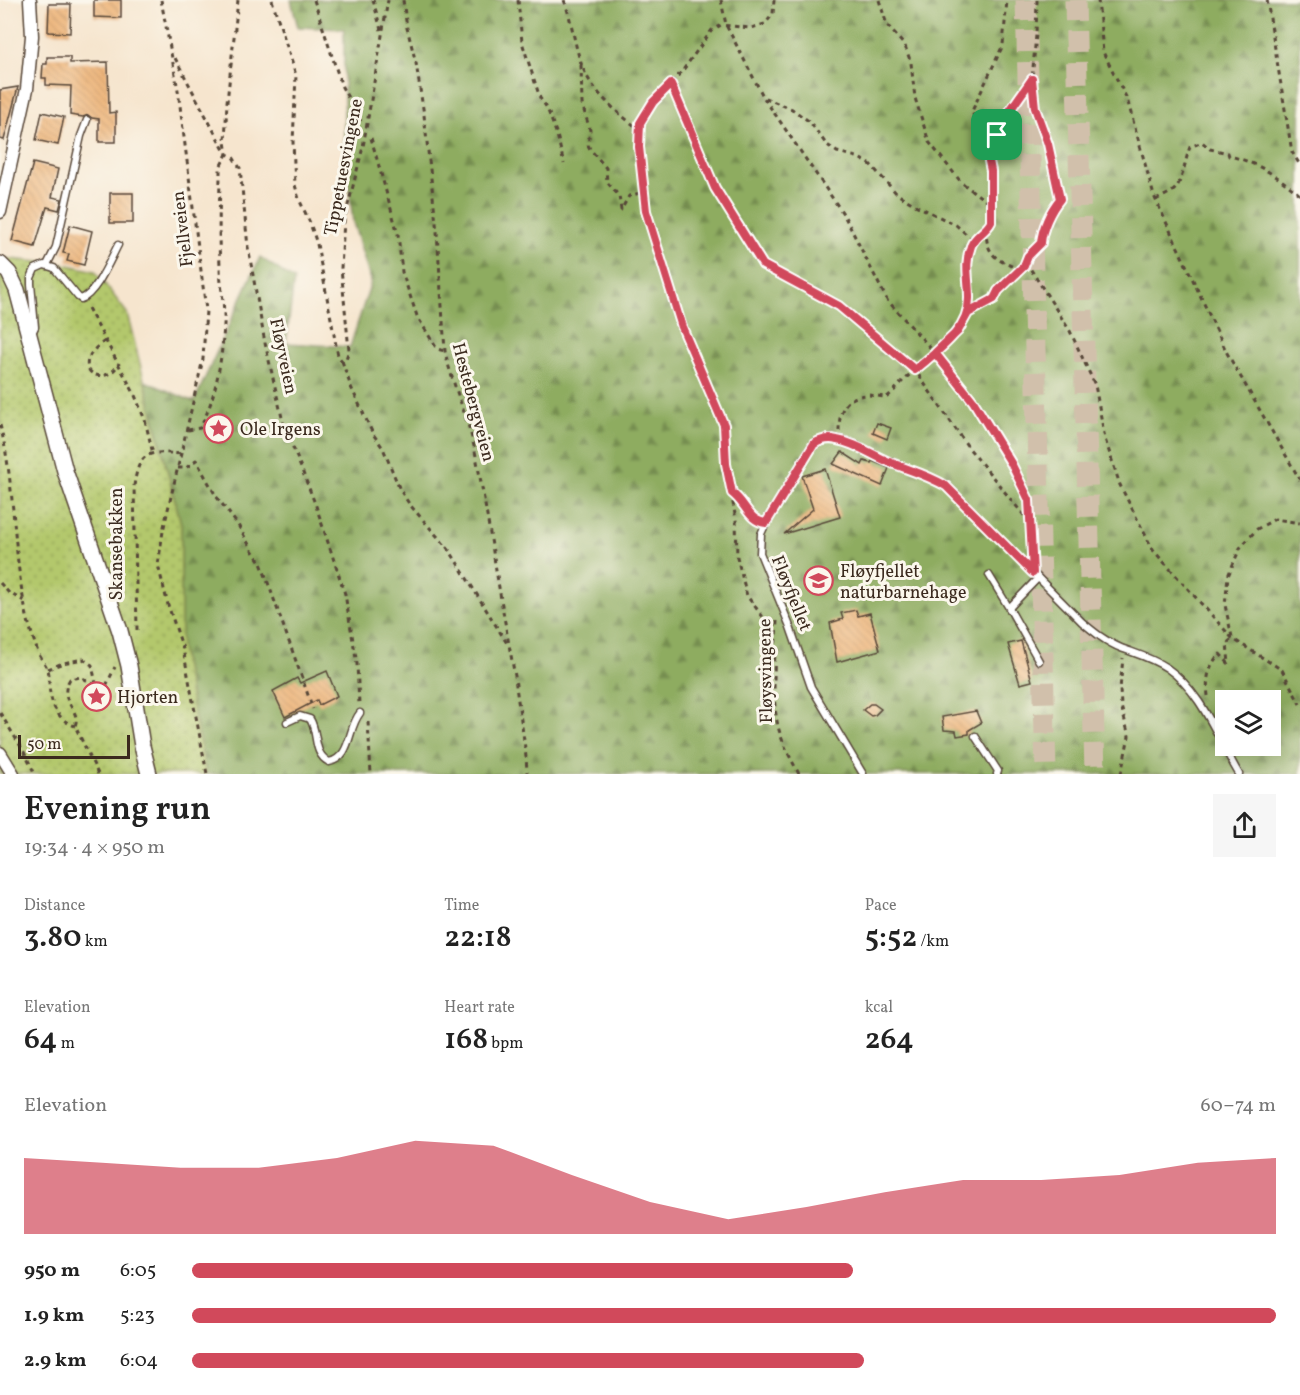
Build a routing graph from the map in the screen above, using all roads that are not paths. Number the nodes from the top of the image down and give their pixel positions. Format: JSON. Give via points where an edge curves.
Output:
{"nodes":[{"id":1,"x":30,"y":0,"type":"edge"},
{"id":2,"x":87,"y":120,"type":"dead end"},
{"id":3,"x":0,"y":212,"type":"edge"},
{"id":4,"x":118,"y":245,"type":"dead end"},
{"id":5,"x":0,"y":264,"type":"edge"},
{"id":6,"x":47,"y":265,"type":"junction"},
{"id":7,"x":30,"y":335,"type":"junction"},
{"id":8,"x":989,"y":575,"type":"dead end"},
{"id":9,"x":1036,"y":576,"type":"junction"},
{"id":10,"x":1010,"y":608,"type":"junction"},
{"id":11,"x":1039,"y":661,"type":"dead end"},
{"id":12,"x":360,"y":713,"type":"road end"},
{"id":13,"x":287,"y":722,"type":"dead end"},
{"id":14,"x":975,"y":736,"type":"dead end"},
{"id":15,"x":0,"y":753,"type":"edge"},
{"id":16,"x":13,"y":774,"type":"edge"},
{"id":17,"x":149,"y":774,"type":"edge"},
{"id":18,"x":863,"y":774,"type":"edge"},
{"id":19,"x":997,"y":774,"type":"edge"},
{"id":20,"x":1239,"y":774,"type":"edge"}],
"edges":[{"from":1,"to":3,"type":"street","via":[[32,36],[27,89]]},
{"from":2,"to":6,"type":"lane","name":"Skansebakken","via":[[56,247]]},
{"from":4,"to":6,"type":"lane","via":[[94,288],[81,299],[59,272]]},
{"from":5,"to":7,"type":"street","name":"Skansebakken","via":[[13,281]]},
{"from":6,"to":7,"type":"lane","name":"Skansebakken","via":[[35,269],[31,278],[35,327]]},
{"from":7,"to":17,"type":"street","name":"Skansebakken","via":[[65,471],[120,631]]},
{"from":8,"to":10,"type":"lane"},
{"from":9,"to":10,"type":"lane"},
{"from":9,"to":18,"type":"lane","name":"Fløyfjellet","via":[[946,486],[933,478],[888,462],[852,443],[820,440],[814,444],[766,523],[760,553],[811,687]]},
{"from":9,"to":20,"type":"lane","via":[[1097,635],[1152,659],[1182,680],[1204,708]]},
{"from":10,"to":11,"type":"lane"},
{"from":12,"to":13,"type":"lane","via":[[339,759],[329,762],[318,750],[310,719],[304,716]]},
{"from":14,"to":19,"type":"lane"},
{"from":15,"to":16,"type":"street"}]}
